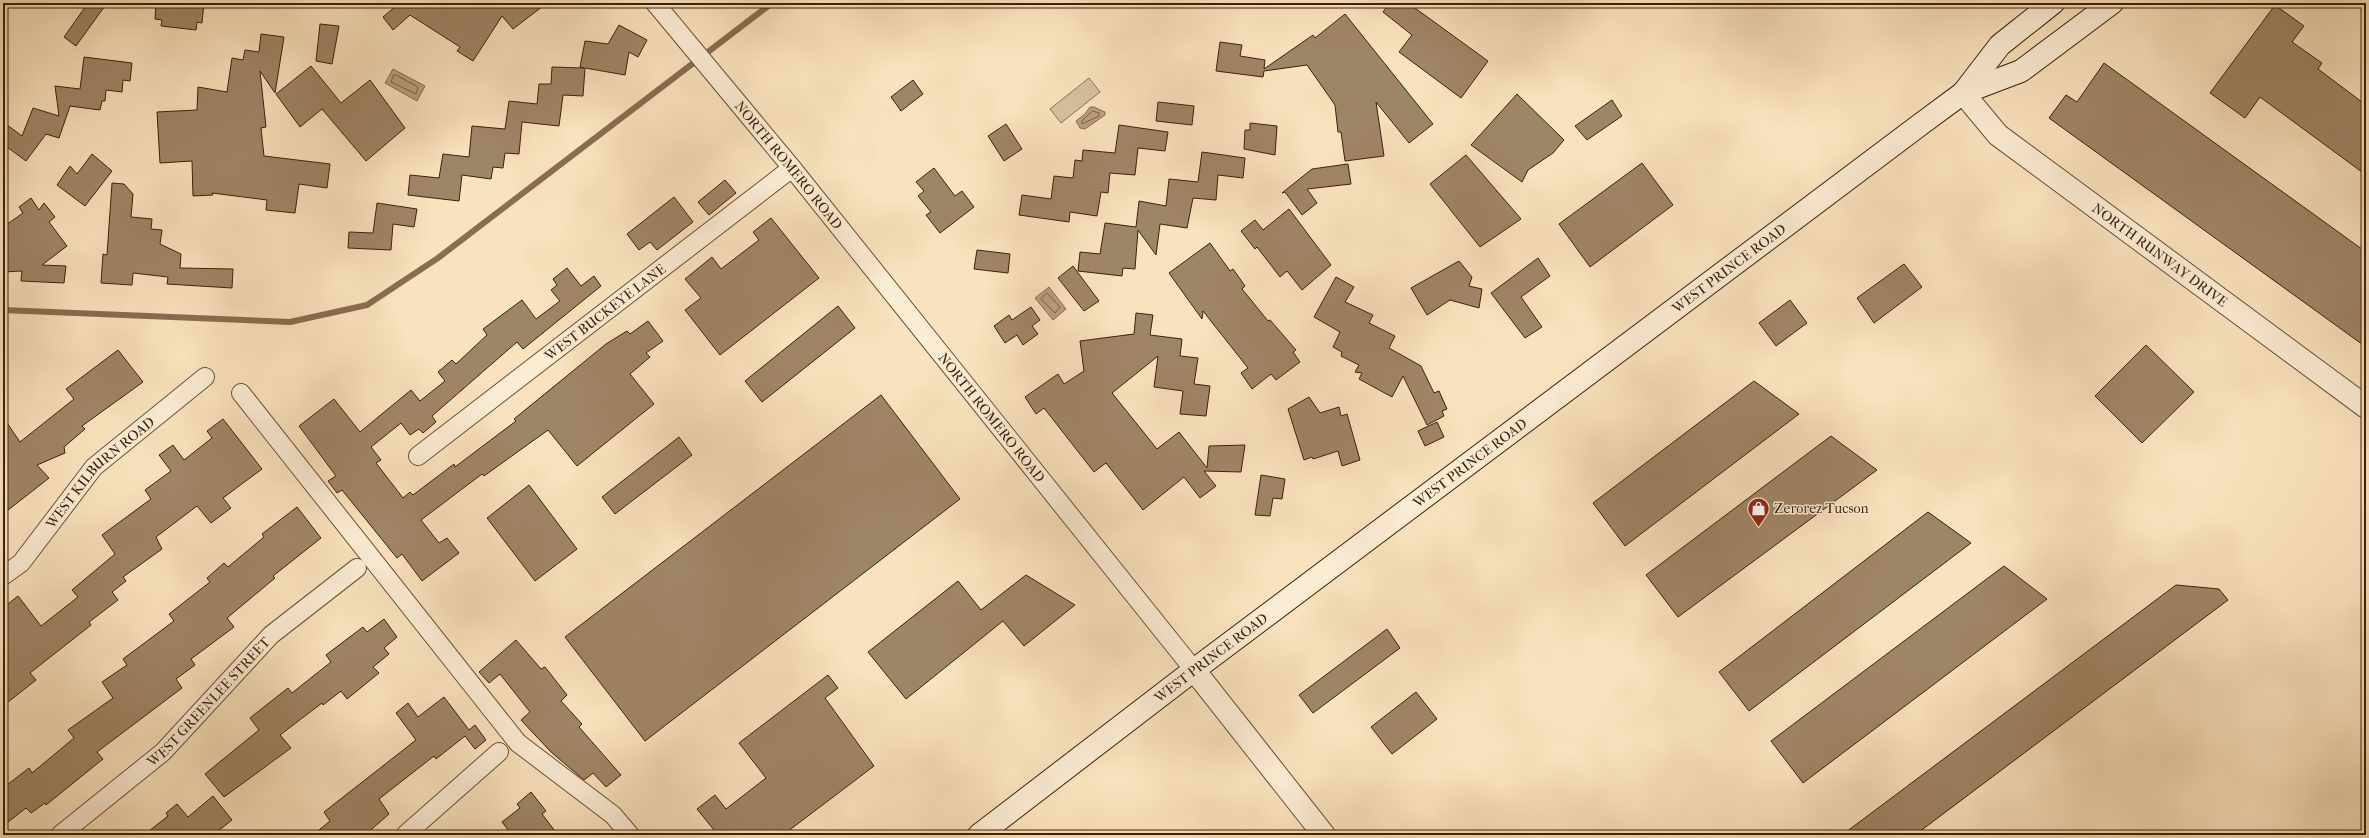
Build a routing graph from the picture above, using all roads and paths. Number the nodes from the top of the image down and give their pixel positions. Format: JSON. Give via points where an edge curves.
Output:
{"nodes":[{"id":1,"x":655,"y":3,"type":"edge"},
{"id":2,"x":2053,"y":3,"type":"edge"},
{"id":3,"x":2112,"y":3,"type":"edge"},
{"id":4,"x":1963,"y":93,"type":"junction"},
{"id":5,"x":792,"y":168,"type":"junction"},
{"id":6,"x":205,"y":377,"type":"dead end"},
{"id":7,"x":241,"y":393,"type":"dead end"},
{"id":8,"x":2366,"y":407,"type":"edge"},
{"id":9,"x":418,"y":456,"type":"dead end"},
{"id":10,"x":357,"y":568,"type":"dead end"},
{"id":11,"x":3,"y":576,"type":"edge"},
{"id":12,"x":1194,"y":670,"type":"junction"},
{"id":13,"x":499,"y":752,"type":"dead end"},
{"id":14,"x":60,"y":835,"type":"edge"},
{"id":15,"x":405,"y":835,"type":"edge"},
{"id":16,"x":630,"y":835,"type":"edge"},
{"id":17,"x":979,"y":835,"type":"edge"},
{"id":18,"x":1324,"y":835,"type":"edge"}],
"edges":[{"from":1,"to":5,"type":"street","name":"NORTH ROMERO ROAD"},
{"from":2,"to":4,"type":"main road","name":"WEST PRINCE ROAD","via":[[2000,45]]},
{"from":3,"to":4,"type":"main road","name":"WEST PRINCE ROAD","via":[[2021,71]]},
{"from":4,"to":8,"type":"main road","name":"NORTH RUNWAY DRIVE","via":[[1998,135]]},
{"from":4,"to":12,"type":"main road","name":"WEST PRINCE ROAD"},
{"from":5,"to":9,"type":"street","name":"WEST BUCKEYE LANE"},
{"from":5,"to":12,"type":"street","name":"NORTH ROMERO ROAD"},
{"from":6,"to":11,"type":"street","name":"WEST KILBURN ROAD","via":[[94,467],[21,563]]},
{"from":7,"to":16,"type":"street","via":[[518,743],[613,815]]},
{"from":10,"to":14,"type":"street","name":"WEST GREENLEE STREET","via":[[271,635],[163,752]]},
{"from":12,"to":17,"type":"main road","name":"WEST PRINCE ROAD"},
{"from":12,"to":18,"type":"main road","name":"NORTH ROMERO ROAD"},
{"from":13,"to":15,"type":"street"}]}
